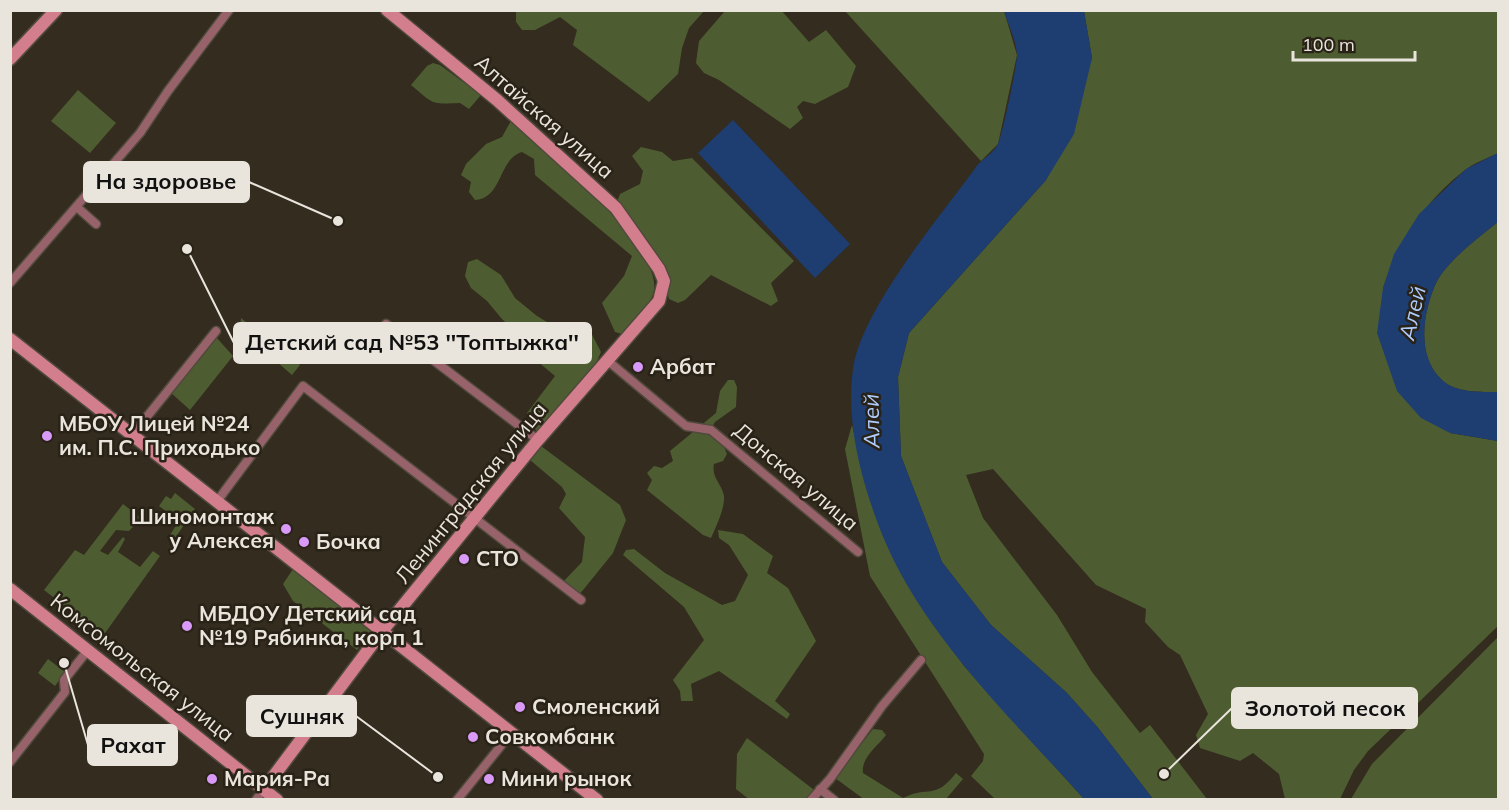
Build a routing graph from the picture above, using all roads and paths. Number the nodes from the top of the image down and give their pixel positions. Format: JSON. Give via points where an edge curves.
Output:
{"nodes":[{"id":1,"x":57,"y":10,"type":"edge"},
{"id":2,"x":229,"y":10,"type":"edge"},
{"id":3,"x":387,"y":10,"type":"edge"},
{"id":4,"x":13,"y":52,"type":"edge"},
{"id":5,"x":78,"y":208,"type":"junction"},
{"id":6,"x":96,"y":225,"type":"dead end"},
{"id":7,"x":659,"y":269,"type":"joint"},
{"id":8,"x":10,"y":283,"type":"edge"},
{"id":9,"x":386,"y":324,"type":"dead end"},
{"id":10,"x":216,"y":331,"type":"dead end"},
{"id":11,"x":10,"y":339,"type":"edge"},
{"id":12,"x":608,"y":361,"type":"junction"},
{"id":13,"x":133,"y":434,"type":"junction"},
{"id":14,"x":538,"y":440,"type":"junction"},
{"id":15,"x":218,"y":500,"type":"junction"},
{"id":16,"x":476,"y":517,"type":"junction"},
{"id":17,"x":858,"y":552,"type":"dead end"},
{"id":18,"x":10,"y":589,"type":"edge"},
{"id":19,"x":580,"y":600,"type":"dead end"},
{"id":20,"x":383,"y":630,"type":"junction"},
{"id":21,"x":88,"y":650,"type":"junction"},
{"id":22,"x":921,"y":660,"type":"dead end"},
{"id":23,"x":512,"y":732,"type":"junction"},
{"id":24,"x":10,"y":762,"type":"edge"},
{"id":25,"x":264,"y":789,"type":"junction"},
{"id":26,"x":820,"y":789,"type":"junction"},
{"id":27,"x":256,"y":800,"type":"edge"},
{"id":28,"x":277,"y":800,"type":"edge"},
{"id":29,"x":457,"y":800,"type":"edge"},
{"id":30,"x":597,"y":800,"type":"edge"},
{"id":31,"x":811,"y":800,"type":"edge"},
{"id":32,"x":834,"y":800,"type":"edge"}],
"edges":[{"from":1,"to":4,"type":"main road"},
{"from":2,"to":5,"type":"street","via":[[140,133]]},
{"from":3,"to":7,"type":"main road","name":"Алтайская улица","via":[[498,100],[596,187],[616,208]]},
{"from":5,"to":6,"type":"street"},
{"from":5,"to":8,"type":"street"},
{"from":7,"to":12,"type":"main road","name":"Ленинградская улица","via":[[663,281],[659,301]]},
{"from":9,"to":14,"type":"street"},
{"from":10,"to":13,"type":"street"},
{"from":11,"to":13,"type":"main road"},
{"from":12,"to":14,"type":"main road","name":"Ленинградская улица"},
{"from":12,"to":17,"type":"street","name":"Донская улица","via":[[686,426],[711,430]]},
{"from":13,"to":15,"type":"main road"},
{"from":14,"to":16,"type":"main road","name":"Ленинградская улица"},
{"from":15,"to":16,"type":"street","via":[[303,386]]},
{"from":15,"to":20,"type":"main road"},
{"from":16,"to":19,"type":"street"},
{"from":16,"to":20,"type":"main road","name":"Ленинградская улица"},
{"from":18,"to":21,"type":"main road","name":"Комсомольская улица"},
{"from":20,"to":23,"type":"main road"},
{"from":20,"to":25,"type":"main road","name":"Ленинградская улица"},
{"from":21,"to":24,"type":"street","via":[[64,680],[65,692]]},
{"from":21,"to":25,"type":"main road","name":"Комсомольская улица"},
{"from":22,"to":26,"type":"street"},
{"from":23,"to":29,"type":"street"},
{"from":23,"to":30,"type":"main road"},
{"from":25,"to":27,"type":"street","name":"Ленинградская улица"},
{"from":25,"to":28,"type":"main road","name":"Комсомольская улица"},
{"from":26,"to":31,"type":"street"},
{"from":26,"to":32,"type":"street"}]}
